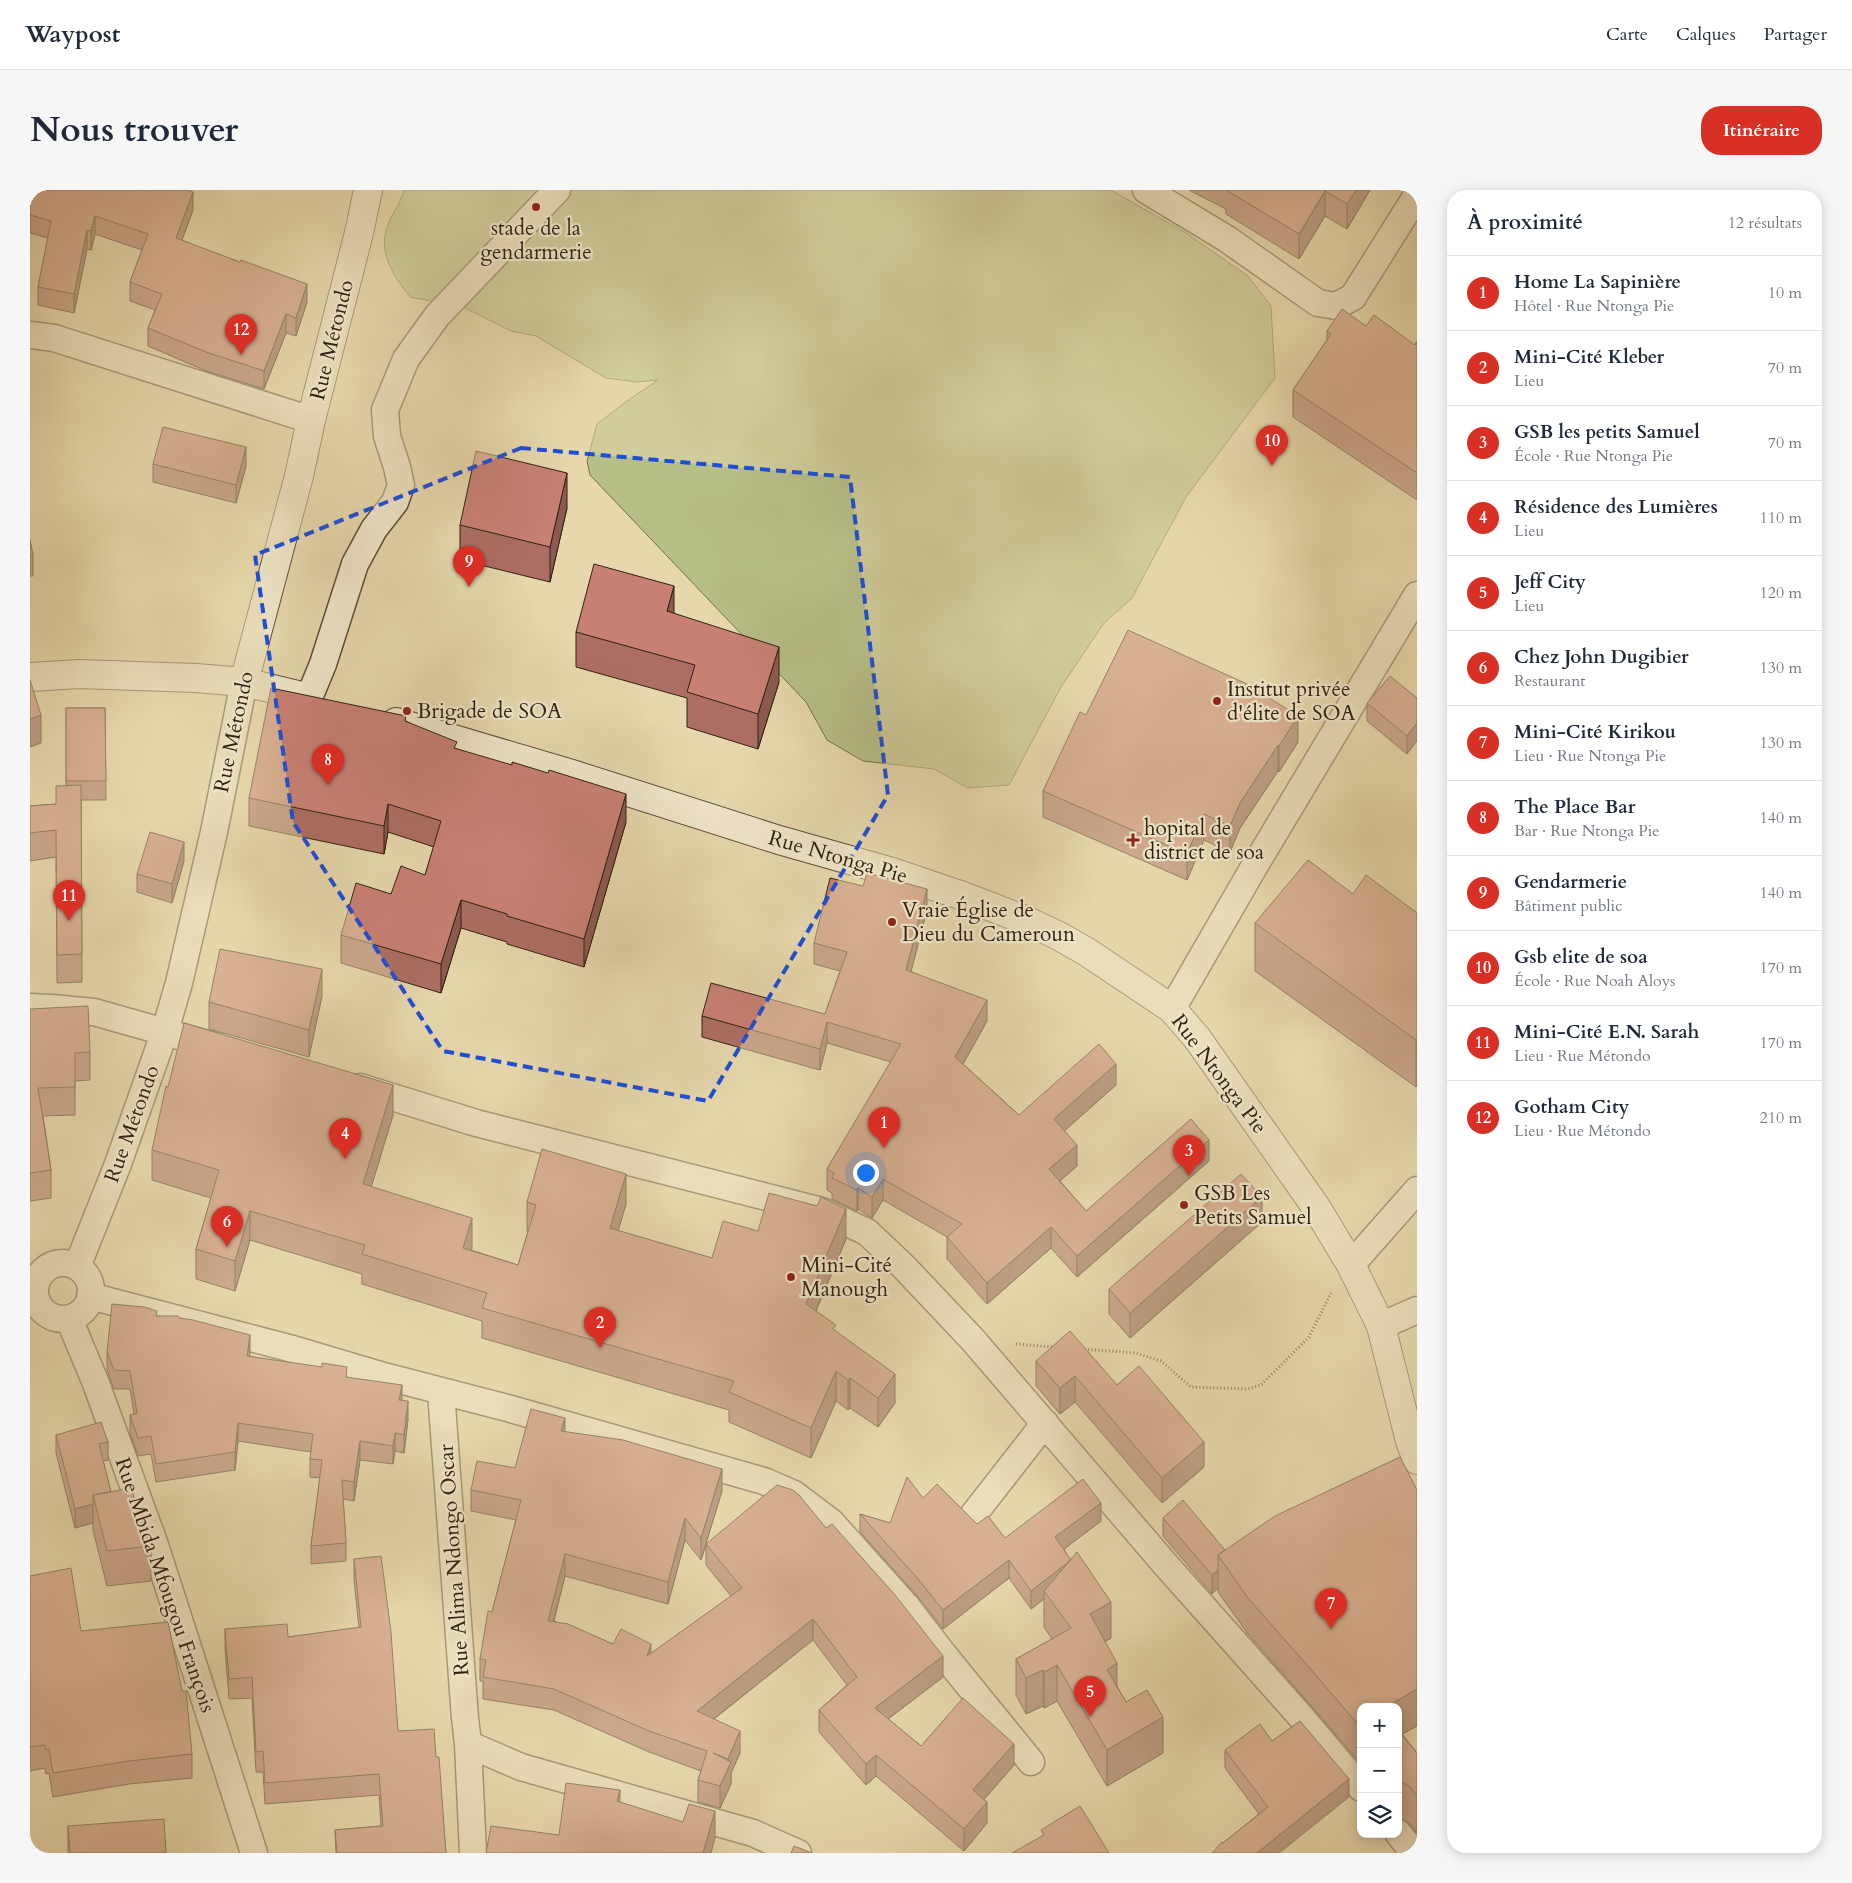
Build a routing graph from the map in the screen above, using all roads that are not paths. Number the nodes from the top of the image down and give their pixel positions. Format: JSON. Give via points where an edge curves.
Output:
{"nodes":[{"id":1,"x":368,"y":190,"type":"edge"},
{"id":2,"x":557,"y":190,"type":"edge"},
{"id":3,"x":1146,"y":190,"type":"edge"},
{"id":4,"x":1417,"y":194,"type":"edge"},
{"id":5,"x":30,"y":335,"type":"edge"},
{"id":6,"x":312,"y":420,"type":"junction"},
{"id":7,"x":1417,"y":595,"type":"edge"},
{"id":8,"x":30,"y":677,"type":"edge"},
{"id":9,"x":244,"y":682,"type":"junction"},
{"id":10,"x":309,"y":698,"type":"junction"},
{"id":11,"x":337,"y":706,"type":"edge"},
{"id":12,"x":373,"y":716,"type":"edge"},
{"id":13,"x":30,"y":1007,"type":"edge"},
{"id":14,"x":1172,"y":1009,"type":"junction"},
{"id":15,"x":165,"y":1031,"type":"junction"},
{"id":16,"x":240,"y":1053,"type":"edge"},
{"id":17,"x":335,"y":1080,"type":"edge"},
{"id":18,"x":1417,"y":1190,"type":"edge"},
{"id":19,"x":1351,"y":1265,"type":"junction"},
{"id":20,"x":77,"y":1268,"type":"junction"},
{"id":21,"x":33,"y":1287,"type":"edge"},
{"id":22,"x":90,"y":1296,"type":"junction"},
{"id":23,"x":1417,"y":1310,"type":"edge"},
{"id":24,"x":69,"y":1319,"type":"junction"},
{"id":25,"x":1381,"y":1326,"type":"junction"},
{"id":26,"x":441,"y":1392,"type":"junction"},
{"id":27,"x":1045,"y":1423,"type":"junction"},
{"id":28,"x":1417,"y":1460,"type":"edge"},
{"id":29,"x":974,"y":1514,"type":"dead end"},
{"id":30,"x":468,"y":1744,"type":"junction"},
{"id":31,"x":1031,"y":1762,"type":"dead end"},
{"id":32,"x":1357,"y":1783,"type":"edge"},
{"id":33,"x":1402,"y":1838,"type":"edge"},
{"id":34,"x":254,"y":1853,"type":"edge"},
{"id":35,"x":472,"y":1853,"type":"edge"},
{"id":36,"x":798,"y":1853,"type":"edge"},
{"id":37,"x":1414,"y":1853,"type":"edge"}],
"edges":[{"from":1,"to":6,"type":"street","name":"Rue Métondo"},
{"from":2,"to":10,"type":"street","via":[[437,316],[406,359],[385,410],[387,436],[400,485],[395,502],[374,529],[355,564]]},
{"from":3,"to":4,"type":"street","via":[[1227,239],[1318,303],[1336,306],[1354,297]]},
{"from":5,"to":6,"type":"street","via":[[54,338]]},
{"from":6,"to":9,"type":"street","name":"Rue Métondo"},
{"from":7,"to":14,"type":"street"},
{"from":8,"to":9,"type":"street","via":[[79,674]]},
{"from":9,"to":10,"type":"street"},
{"from":9,"to":15,"type":"street","name":"Rue Métondo","via":[[214,832]]},
{"from":10,"to":11,"type":"street"},
{"from":12,"to":14,"type":"street","name":"Rue Ntonga Pie","via":[[963,896],[1059,936]]},
{"from":13,"to":15,"type":"street","via":[[94,1012]]},
{"from":14,"to":19,"type":"street","name":"Rue Ntonga Pie","via":[[1197,1038],[1311,1199]]},
{"from":15,"to":16,"type":"street"},
{"from":15,"to":20,"type":"street","name":"Rue Métondo"},
{"from":17,"to":27,"type":"street","via":[[476,1123],[822,1211],[867,1232],[974,1340]]},
{"from":18,"to":19,"type":"street"},
{"from":19,"to":25,"type":"street","name":"Rue Ntonga Pie"},
{"from":20,"to":21,"type":"street","via":[[68,1264],[46,1268]]},
{"from":20,"to":22,"type":"street","via":[[86,1275]]},
{"from":21,"to":24,"type":"street","via":[[40,1308],[58,1319]]},
{"from":22,"to":24,"type":"street","via":[[87,1306]]},
{"from":22,"to":26,"type":"street","via":[[262,1340]]},
{"from":23,"to":25,"type":"street"},
{"from":24,"to":34,"type":"street","name":"Rue Mbida Mfougou François","via":[[155,1545]]},
{"from":25,"to":28,"type":"street","name":"Rue Ntonga Pie"},
{"from":26,"to":30,"type":"street","name":"Rue Alima Ndongo Oscar"},
{"from":26,"to":31,"type":"street","via":[[764,1480],[794,1494],[831,1522],[907,1607]]},
{"from":27,"to":29,"type":"street"},
{"from":27,"to":32,"type":"street"},
{"from":30,"to":35,"type":"street","name":"Rue Alima Ndongo Oscar"},
{"from":30,"to":36,"type":"street","via":[[520,1767],[753,1832]]},
{"from":33,"to":37,"type":"street"}]}
